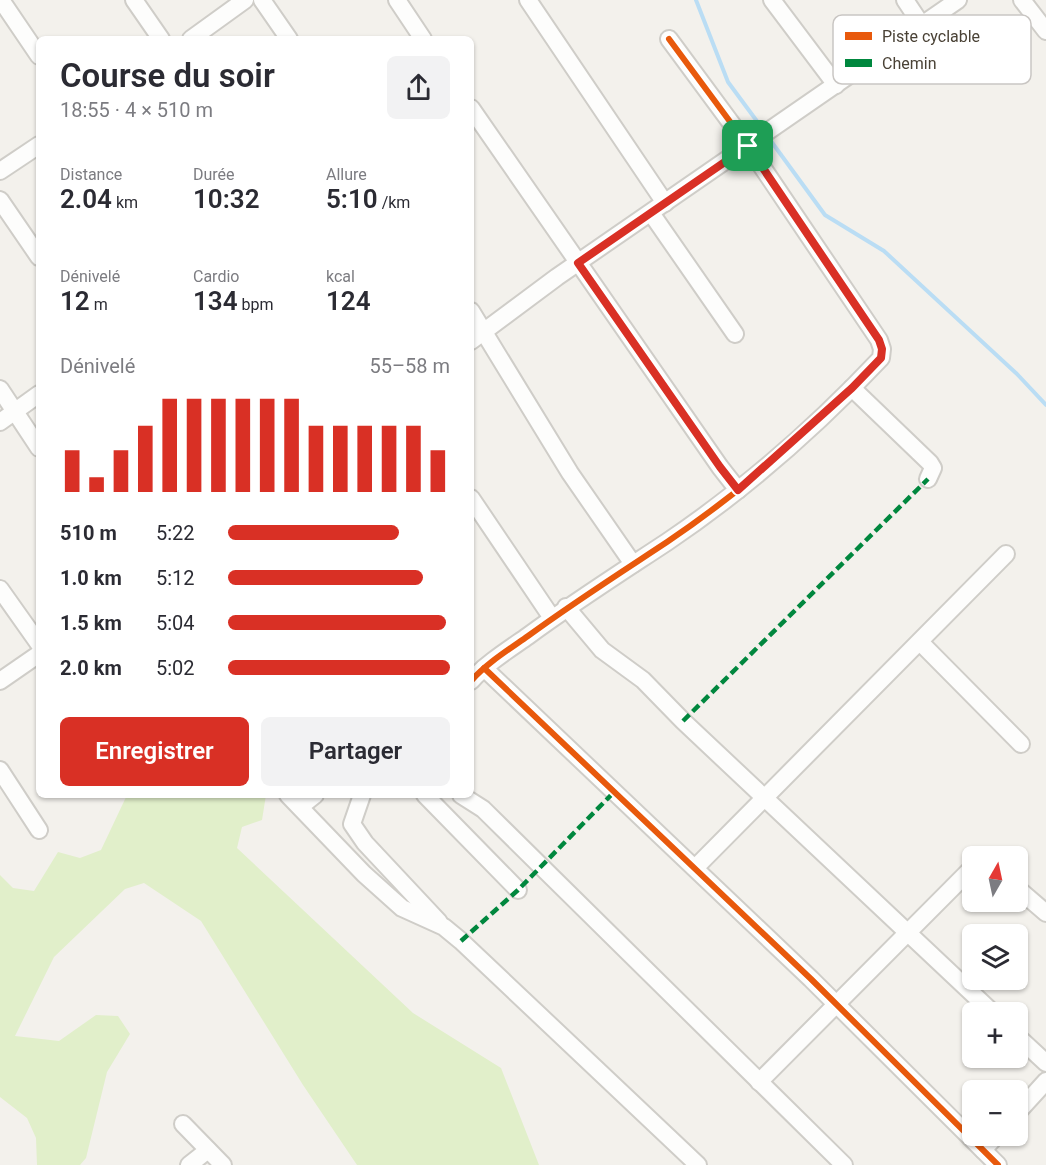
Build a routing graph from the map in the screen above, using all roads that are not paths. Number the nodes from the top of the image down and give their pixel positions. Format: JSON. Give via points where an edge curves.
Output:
{"nodes":[{"id":1,"x":2,"y":0,"type":"edge"},
{"id":2,"x":134,"y":0,"type":"edge"},
{"id":3,"x":245,"y":0,"type":"edge"},
{"id":4,"x":262,"y":0,"type":"edge"},
{"id":5,"x":397,"y":0,"type":"edge"},
{"id":6,"x":528,"y":0,"type":"edge"},
{"id":7,"x":772,"y":0,"type":"edge"},
{"id":8,"x":905,"y":0,"type":"edge"},
{"id":9,"x":958,"y":0,"type":"edge"},
{"id":10,"x":1022,"y":0,"type":"edge"},
{"id":11,"x":915,"y":15,"type":"edge"},
{"id":12,"x":935,"y":15,"type":"edge"},
{"id":13,"x":1046,"y":31,"type":"edge"},
{"id":14,"x":158,"y":36,"type":"edge"},
{"id":15,"x":195,"y":36,"type":"edge"},
{"id":16,"x":287,"y":36,"type":"edge"},
{"id":17,"x":421,"y":36,"type":"edge"},
{"id":18,"x":669,"y":39,"type":"dead end"},
{"id":19,"x":36,"y":51,"type":"edge"},
{"id":20,"x":833,"y":81,"type":"edge"},
{"id":21,"x":836,"y":85,"type":"edge"},
{"id":22,"x":474,"y":112,"type":"edge"},
{"id":23,"x":748,"y":146,"type":"junction"},
{"id":24,"x":36,"y":147,"type":"edge"},
{"id":25,"x":0,"y":171,"type":"edge"},
{"id":26,"x":0,"y":200,"type":"edge"},
{"id":27,"x":665,"y":203,"type":"junction"},
{"id":28,"x":651,"y":213,"type":"junction"},
{"id":29,"x":36,"y":253,"type":"edge"},
{"id":30,"x":578,"y":263,"type":"junction"},
{"id":31,"x":735,"y":334,"type":"dead end"},
{"id":32,"x":478,"y":336,"type":"edge"},
{"id":33,"x":852,"y":388,"type":"junction"},
{"id":34,"x":0,"y":389,"type":"edge"},
{"id":35,"x":36,"y":396,"type":"edge"},
{"id":36,"x":15,"y":411,"type":"junction"},
{"id":37,"x":0,"y":422,"type":"edge"},
{"id":38,"x":36,"y":443,"type":"edge"},
{"id":39,"x":928,"y":479,"type":"dead end"},
{"id":40,"x":738,"y":490,"type":"junction"},
{"id":41,"x":474,"y":502,"type":"edge"},
{"id":42,"x":1006,"y":554,"type":"dead end"},
{"id":43,"x":633,"y":564,"type":"junction"},
{"id":44,"x":0,"y":589,"type":"edge"},
{"id":45,"x":566,"y":607,"type":"junction"},
{"id":46,"x":552,"y":618,"type":"junction"},
{"id":47,"x":36,"y":640,"type":"edge"},
{"id":48,"x":920,"y":642,"type":"junction"},
{"id":49,"x":36,"y":656,"type":"edge"},
{"id":50,"x":484,"y":668,"type":"junction"},
{"id":51,"x":474,"y":678,"type":"edge"},
{"id":52,"x":0,"y":681,"type":"edge"},
{"id":53,"x":1021,"y":744,"type":"dead end"},
{"id":54,"x":0,"y":770,"type":"edge"},
{"id":55,"x":361,"y":798,"type":"edge"},
{"id":56,"x":428,"y":798,"type":"edge"},
{"id":57,"x":466,"y":798,"type":"edge"},
{"id":58,"x":765,"y":798,"type":"junction"},
{"id":59,"x":294,"y":801,"type":"edge"},
{"id":60,"x":39,"y":830,"type":"dead end"},
{"id":61,"x":695,"y":868,"type":"junction"},
{"id":62,"x":962,"y":878,"type":"edge"},
{"id":63,"x":518,"y":890,"type":"dead end"},
{"id":64,"x":1028,"y":897,"type":"edge"},
{"id":65,"x":1046,"y":913,"type":"edge"},
{"id":66,"x":444,"y":927,"type":"junction"},
{"id":67,"x":908,"y":933,"type":"junction"},
{"id":68,"x":981,"y":1002,"type":"edge"},
{"id":69,"x":837,"y":1005,"type":"junction"},
{"id":70,"x":1028,"y":1046,"type":"edge"},
{"id":71,"x":1046,"y":1063,"type":"edge"},
{"id":72,"x":759,"y":1082,"type":"junction"},
{"id":73,"x":1046,"y":1082,"type":"edge"},
{"id":74,"x":1028,"y":1101,"type":"edge"},
{"id":75,"x":183,"y":1124,"type":"dead end"},
{"id":76,"x":987,"y":1146,"type":"edge"},
{"id":77,"x":208,"y":1150,"type":"junction"},
{"id":78,"x":983,"y":1150,"type":"junction"},
{"id":79,"x":189,"y":1165,"type":"edge"},
{"id":80,"x":223,"y":1165,"type":"edge"},
{"id":81,"x":698,"y":1165,"type":"edge"},
{"id":82,"x":844,"y":1165,"type":"edge"},
{"id":83,"x":998,"y":1165,"type":"edge"}],
"edges":[{"from":1,"to":19,"type":"street"},
{"from":2,"to":14,"type":"street"},
{"from":3,"to":15,"type":"street"},
{"from":4,"to":16,"type":"street"},
{"from":5,"to":17,"type":"street"},
{"from":6,"to":27,"type":"street"},
{"from":7,"to":20,"type":"street"},
{"from":8,"to":11,"type":"street"},
{"from":9,"to":12,"type":"street"},
{"from":10,"to":13,"type":"street"},
{"from":18,"to":23,"type":"street"},
{"from":21,"to":23,"type":"street"},
{"from":22,"to":30,"type":"street"},
{"from":23,"to":27,"type":"street"},
{"from":23,"to":33,"type":"street","via":[[881,345],[881,358]]},
{"from":24,"to":25,"type":"street"},
{"from":26,"to":29,"type":"street"},
{"from":27,"to":28,"type":"street"},
{"from":28,"to":30,"type":"street"},
{"from":28,"to":31,"type":"street"},
{"from":30,"to":32,"type":"street"},
{"from":30,"to":40,"type":"street"},
{"from":32,"to":43,"type":"street"},
{"from":33,"to":39,"type":"street","via":[[930,463],[933,468]]},
{"from":33,"to":40,"type":"street"},
{"from":34,"to":36,"type":"street"},
{"from":35,"to":36,"type":"street"},
{"from":36,"to":37,"type":"street"},
{"from":36,"to":38,"type":"street"},
{"from":40,"to":43,"type":"street"},
{"from":41,"to":46,"type":"street"},
{"from":42,"to":48,"type":"street"},
{"from":43,"to":45,"type":"street"},
{"from":44,"to":47,"type":"street"},
{"from":45,"to":46,"type":"street"},
{"from":45,"to":58,"type":"street","via":[[602,650],[643,680]]},
{"from":46,"to":50,"type":"street"},
{"from":48,"to":53,"type":"street"},
{"from":48,"to":58,"type":"street"},
{"from":49,"to":52,"type":"street"},
{"from":50,"to":51,"type":"street"},
{"from":50,"to":61,"type":"street"},
{"from":54,"to":60,"type":"street"},
{"from":55,"to":66,"type":"street","via":[[352,824]]},
{"from":56,"to":63,"type":"street"},
{"from":57,"to":72,"type":"street","via":[[483,808]]},
{"from":58,"to":61,"type":"street"},
{"from":58,"to":67,"type":"street"},
{"from":59,"to":66,"type":"street","via":[[402,908]]},
{"from":61,"to":69,"type":"street"},
{"from":62,"to":67,"type":"street"},
{"from":64,"to":65,"type":"street"},
{"from":66,"to":81,"type":"street"},
{"from":67,"to":68,"type":"street"},
{"from":67,"to":69,"type":"street"},
{"from":69,"to":72,"type":"street"},
{"from":69,"to":78,"type":"street"},
{"from":70,"to":71,"type":"street"},
{"from":72,"to":82,"type":"street"},
{"from":73,"to":74,"type":"street"},
{"from":75,"to":77,"type":"street"},
{"from":76,"to":78,"type":"street"},
{"from":77,"to":79,"type":"street"},
{"from":77,"to":80,"type":"street"},
{"from":78,"to":83,"type":"street"}]}
